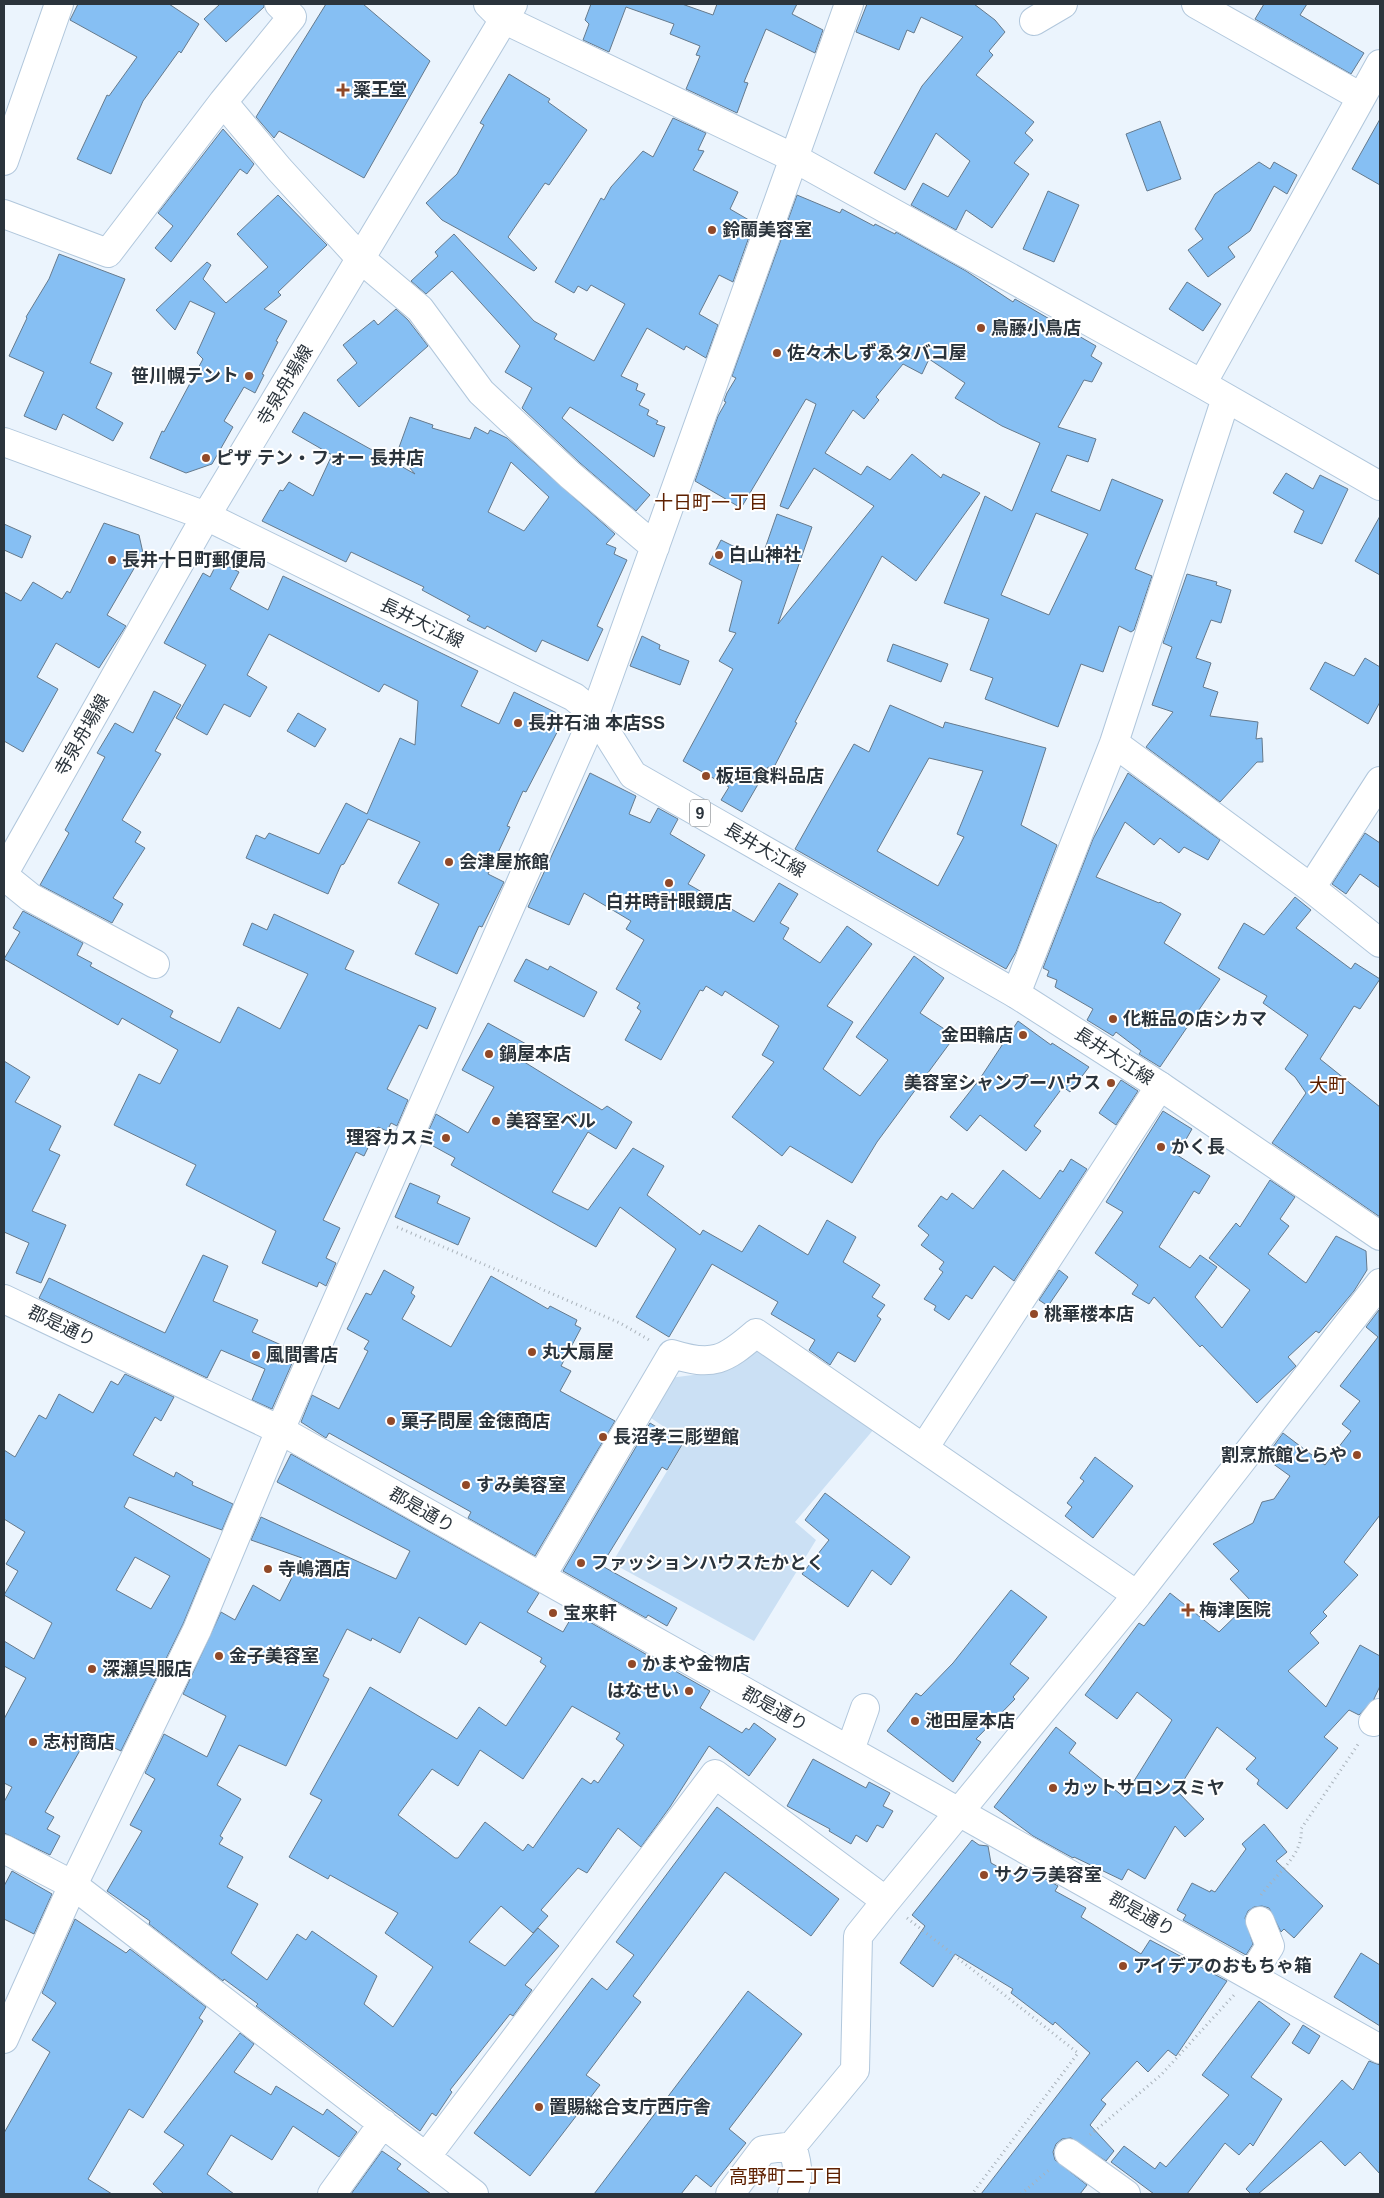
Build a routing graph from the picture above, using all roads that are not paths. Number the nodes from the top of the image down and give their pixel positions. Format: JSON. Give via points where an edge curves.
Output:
{"nodes":[{"id":1,"x":59,"y":4,"type":"edge"},
{"id":2,"x":849,"y":4,"type":"edge"},
{"id":3,"x":1063,"y":4,"type":"edge"},
{"id":4,"x":1196,"y":4,"type":"edge"},
{"id":5,"x":292,"y":8,"type":"edge"},
{"id":6,"x":501,"y":9,"type":"edge"},
{"id":7,"x":1034,"y":21,"type":"dead end"},
{"id":8,"x":1380,"y":64,"type":"edge"},
{"id":9,"x":1361,"y":97,"type":"junction"},
{"id":10,"x":223,"y":102,"type":"junction"},
{"id":11,"x":794,"y":158,"type":"junction"},
{"id":12,"x":4,"y":161,"type":"edge"},
{"id":13,"x":4,"y":214,"type":"edge"},
{"id":14,"x":361,"y":259,"type":"junction"},
{"id":15,"x":1202,"y":384,"type":"junction"},
{"id":16,"x":1226,"y":398,"type":"junction"},
{"id":17,"x":4,"y":442,"type":"edge"},
{"id":18,"x":1380,"y":486,"type":"edge"},
{"id":19,"x":206,"y":516,"type":"junction"},
{"id":20,"x":655,"y":547,"type":"junction"},
{"id":21,"x":595,"y":714,"type":"junction"},
{"id":22,"x":1114,"y":743,"type":"junction"},
{"id":23,"x":1380,"y":780,"type":"edge"},
{"id":24,"x":4,"y":874,"type":"edge"},
{"id":25,"x":1311,"y":888,"type":"junction"},
{"id":26,"x":1380,"y":943,"type":"edge"},
{"id":27,"x":155,"y":964,"type":"dead end"},
{"id":28,"x":1016,"y":994,"type":"junction"},
{"id":29,"x":1160,"y":1086,"type":"junction"},
{"id":30,"x":1380,"y":1236,"type":"edge"},
{"id":31,"x":1380,"y":1283,"type":"edge"},
{"id":32,"x":4,"y":1299,"type":"edge"},
{"id":33,"x":280,"y":1430,"type":"junction"},
{"id":34,"x":924,"y":1448,"type":"junction"},
{"id":35,"x":541,"y":1578,"type":"junction"},
{"id":36,"x":1137,"y":1595,"type":"junction"},
{"id":37,"x":865,"y":1708,"type":"dead end"},
{"id":38,"x":850,"y":1750,"type":"junction"},
{"id":39,"x":960,"y":1812,"type":"junction"},
{"id":40,"x":4,"y":1849,"type":"edge"},
{"id":41,"x":73,"y":1885,"type":"junction"},
{"id":42,"x":886,"y":1901,"type":"junction"},
{"id":43,"x":1260,"y":1920,"type":"road end"},
{"id":44,"x":1251,"y":1976,"type":"junction"},
{"id":45,"x":4,"y":2039,"type":"edge"},
{"id":46,"x":1380,"y":2049,"type":"edge"},
{"id":47,"x":383,"y":2123,"type":"junction"},
{"id":48,"x":792,"y":2146,"type":"junction"},
{"id":49,"x":1070,"y":2153,"type":"road end"},
{"id":50,"x":426,"y":2157,"type":"junction"},
{"id":51,"x":332,"y":2194,"type":"edge"},
{"id":52,"x":474,"y":2194,"type":"edge"},
{"id":53,"x":730,"y":2194,"type":"edge"},
{"id":54,"x":792,"y":2194,"type":"edge"},
{"id":55,"x":1126,"y":2194,"type":"edge"}],
"edges":[{"from":1,"to":12,"type":"street"},
{"from":2,"to":11,"type":"street"},
{"from":3,"to":7,"type":"street"},
{"from":4,"to":9,"type":"street"},
{"from":5,"to":10,"type":"street"},
{"from":6,"to":11,"type":"street"},
{"from":6,"to":14,"type":"street","name":"寺泉舟場線"},
{"from":8,"to":9,"type":"street"},
{"from":9,"to":15,"type":"street"},
{"from":10,"to":13,"type":"street","via":[[108,253]]},
{"from":10,"to":14,"type":"street"},
{"from":11,"to":15,"type":"street"},
{"from":11,"to":20,"type":"street"},
{"from":14,"to":19,"type":"street","name":"寺泉舟場線"},
{"from":14,"to":20,"type":"street","via":[[420,309],[481,392],[570,475]]},
{"from":15,"to":16,"type":"street"},
{"from":16,"to":18,"type":"street"},
{"from":16,"to":22,"type":"street"},
{"from":17,"to":19,"type":"street","name":"長井大江線","number":"9"},
{"from":19,"to":21,"type":"street","name":"長井大江線","number":"9","via":[[574,697]]},
{"from":19,"to":24,"type":"street","name":"寺泉舟場線"},
{"from":20,"to":21,"type":"street"},
{"from":21,"to":28,"type":"street","name":"長井大江線","number":"9","via":[[633,775]]},
{"from":21,"to":33,"type":"street"},
{"from":22,"to":25,"type":"street"},
{"from":22,"to":28,"type":"street"},
{"from":23,"to":25,"type":"street"},
{"from":24,"to":27,"type":"street","via":[[30,897]]},
{"from":25,"to":26,"type":"street"},
{"from":28,"to":29,"type":"street","name":"長井大江線","number":"9"},
{"from":29,"to":30,"type":"street","name":"長井大江線","number":"9"},
{"from":29,"to":34,"type":"street"},
{"from":31,"to":36,"type":"street"},
{"from":32,"to":33,"type":"street","name":"郡是通り"},
{"from":33,"to":35,"type":"street","name":"郡是通り"},
{"from":33,"to":41,"type":"street","via":[[197,1630]]},
{"from":34,"to":35,"type":"street","via":[[756,1333],[730,1355],[696,1362],[672,1354]]},
{"from":34,"to":36,"type":"street"},
{"from":35,"to":38,"type":"street","name":"郡是通り"},
{"from":36,"to":39,"type":"street"},
{"from":37,"to":38,"type":"street"},
{"from":38,"to":39,"type":"street","name":"郡是通り"},
{"from":39,"to":42,"type":"street"},
{"from":39,"to":44,"type":"street","name":"郡是通り"},
{"from":40,"to":41,"type":"street"},
{"from":41,"to":45,"type":"street"},
{"from":41,"to":47,"type":"street"},
{"from":42,"to":48,"type":"street","via":[[858,1936],[855,2070]]},
{"from":42,"to":50,"type":"street","via":[[715,1774]]},
{"from":43,"to":44,"type":"street","via":[[1270,1946]]},
{"from":44,"to":46,"type":"street","name":"郡是通り"},
{"from":47,"to":50,"type":"street"},
{"from":47,"to":51,"type":"street"},
{"from":48,"to":53,"type":"street","via":[[763,2150]]},
{"from":48,"to":54,"type":"street","via":[[798,2162]]},
{"from":49,"to":55,"type":"street"},
{"from":50,"to":52,"type":"street"}]}
